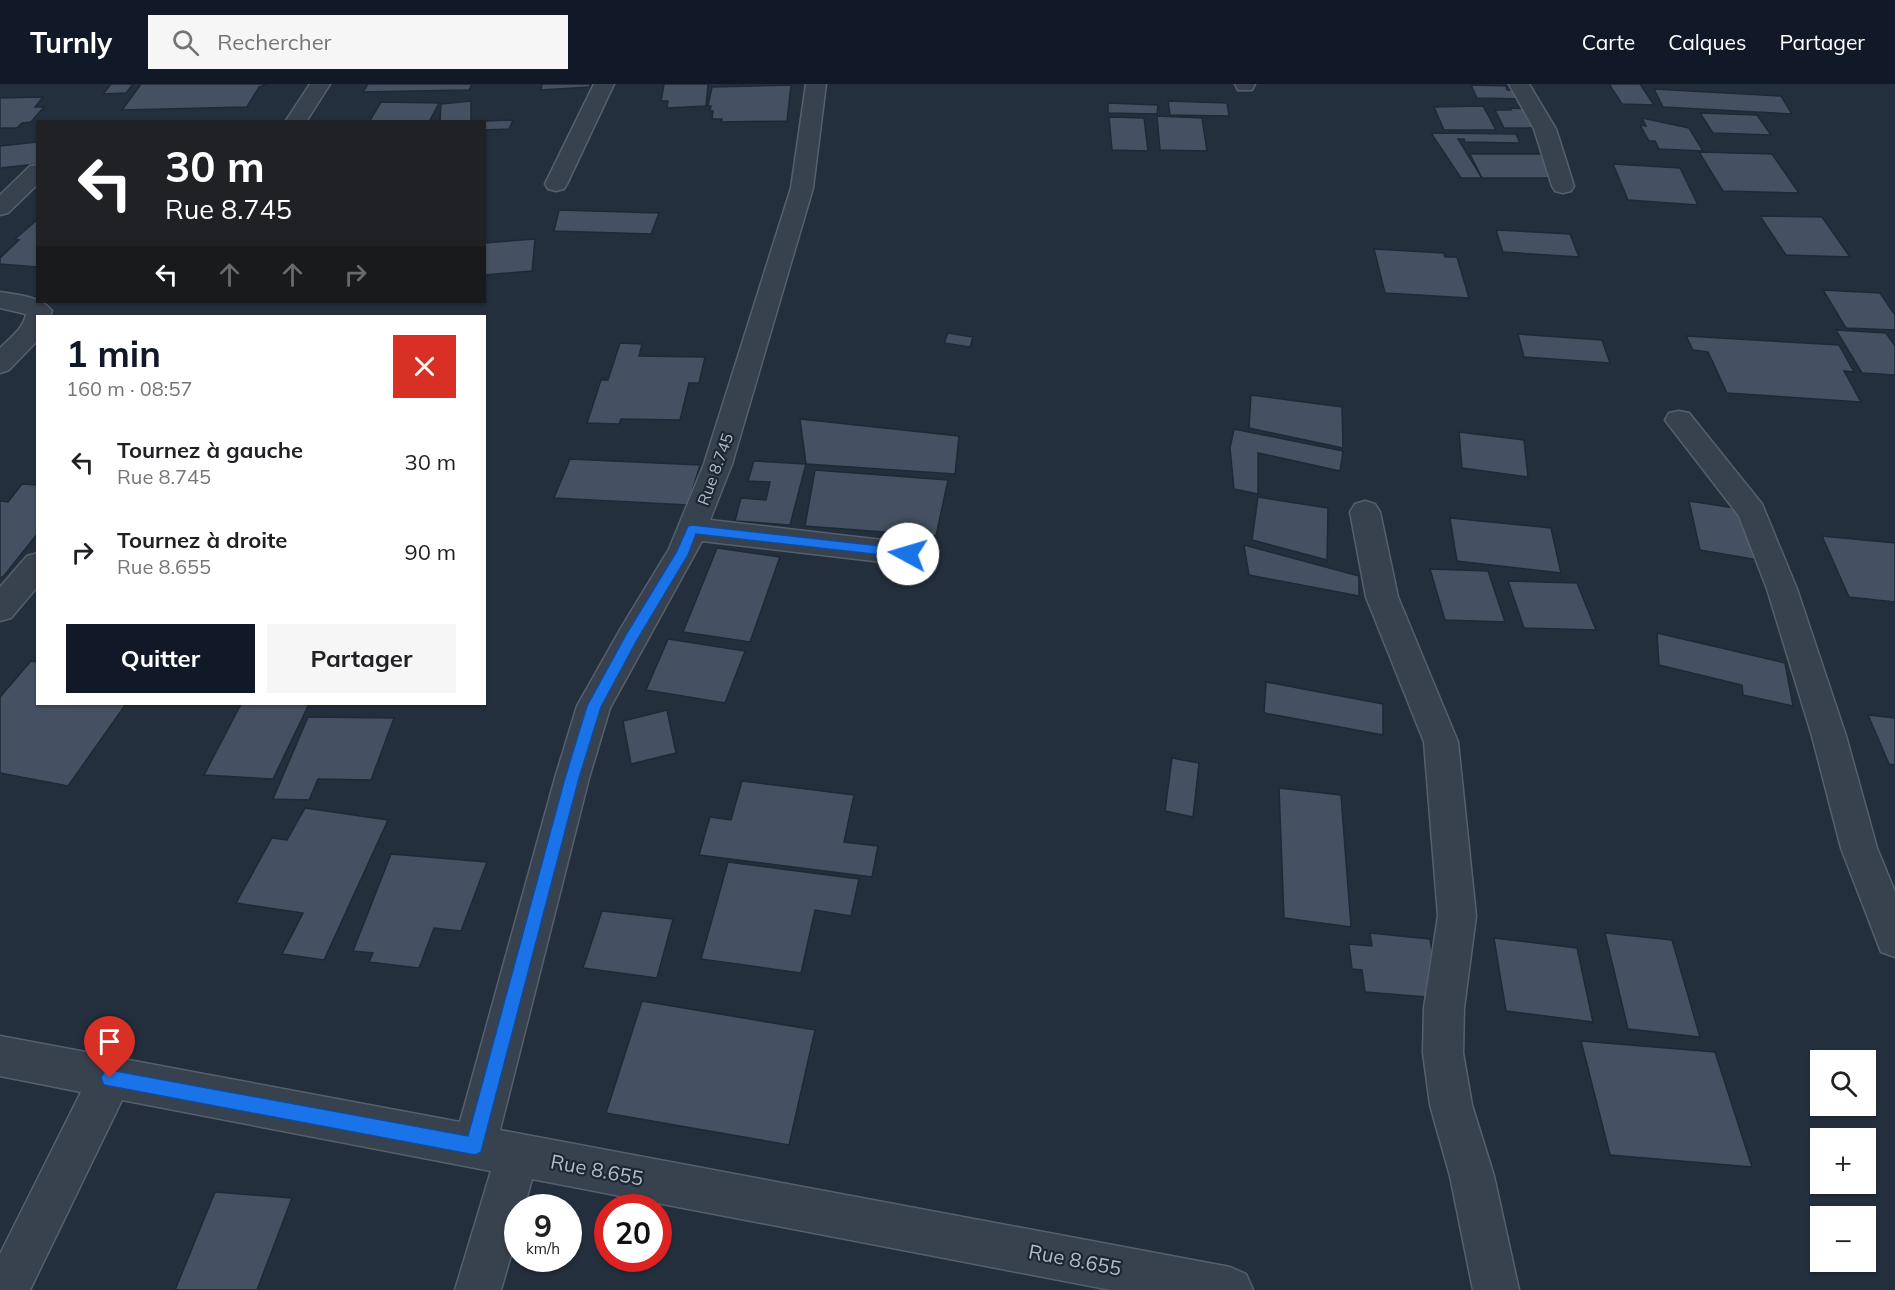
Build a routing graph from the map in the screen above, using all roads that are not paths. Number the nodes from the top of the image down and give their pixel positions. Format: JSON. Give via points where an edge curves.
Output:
{"nodes":[{"id":1,"x":320,"y":84,"type":"edge"},
{"id":2,"x":604,"y":84,"type":"edge"},
{"id":3,"x":816,"y":84,"type":"edge"},
{"id":4,"x":1519,"y":84,"type":"edge"},
{"id":5,"x":296,"y":120,"type":"edge"},
{"id":6,"x":36,"y":173,"type":"edge"},
{"id":7,"x":556,"y":184,"type":"dead end"},
{"id":8,"x":1563,"y":186,"type":"dead end"},
{"id":9,"x":0,"y":208,"type":"edge"},
{"id":10,"x":0,"y":300,"type":"edge"},
{"id":11,"x":38,"y":315,"type":"edge"},
{"id":12,"x":36,"y":326,"type":"edge"},
{"id":13,"x":0,"y":364,"type":"edge"},
{"id":14,"x":1679,"y":420,"type":"dead end"},
{"id":15,"x":1365,"y":512,"type":"dead end"},
{"id":16,"x":692,"y":529,"type":"junction"},
{"id":17,"x":908,"y":554,"type":"dead end"},
{"id":18,"x":36,"y":566,"type":"edge"},
{"id":19,"x":0,"y":609,"type":"edge"},
{"id":20,"x":1895,"y":939,"type":"edge"},
{"id":21,"x":0,"y":1056,"type":"edge"},
{"id":22,"x":110,"y":1078,"type":"junction"},
{"id":23,"x":475,"y":1146,"type":"junction"},
{"id":24,"x":518,"y":1154,"type":"junction"},
{"id":25,"x":6,"y":1290,"type":"edge"},
{"id":26,"x":478,"y":1290,"type":"edge"},
{"id":27,"x":1230,"y":1290,"type":"edge"},
{"id":28,"x":1496,"y":1290,"type":"edge"}],
"edges":[{"from":1,"to":5,"type":"street"},
{"from":2,"to":7,"type":"street"},
{"from":3,"to":16,"type":"street","name":"Rue 8.745","via":[[802,188],[718,464]]},
{"from":4,"to":8,"type":"street","via":[[1545,129]]},
{"from":6,"to":9,"type":"street"},
{"from":10,"to":11,"type":"street","via":[[24,304],[39,311]]},
{"from":12,"to":13,"type":"street"},
{"from":14,"to":20,"type":"street","via":[[1752,512],[1782,589],[1859,848]]},
{"from":15,"to":28,"type":"street","via":[[1382,597],[1441,742],[1457,916],[1444,1008],[1443,1053],[1451,1105],[1472,1176]]},
{"from":16,"to":17,"type":"street"},
{"from":16,"to":23,"type":"street","name":"Rue 8.745","via":[[683,552],[594,706]]},
{"from":18,"to":19,"type":"street"},
{"from":21,"to":22,"type":"street","name":"Rue 8.655"},
{"from":22,"to":23,"type":"street","name":"Rue 8.655"},
{"from":22,"to":25,"type":"street"},
{"from":23,"to":24,"type":"street","name":"Rue 8.655"},
{"from":24,"to":26,"type":"street"},
{"from":24,"to":27,"type":"street","name":"Rue 8.655"}]}
